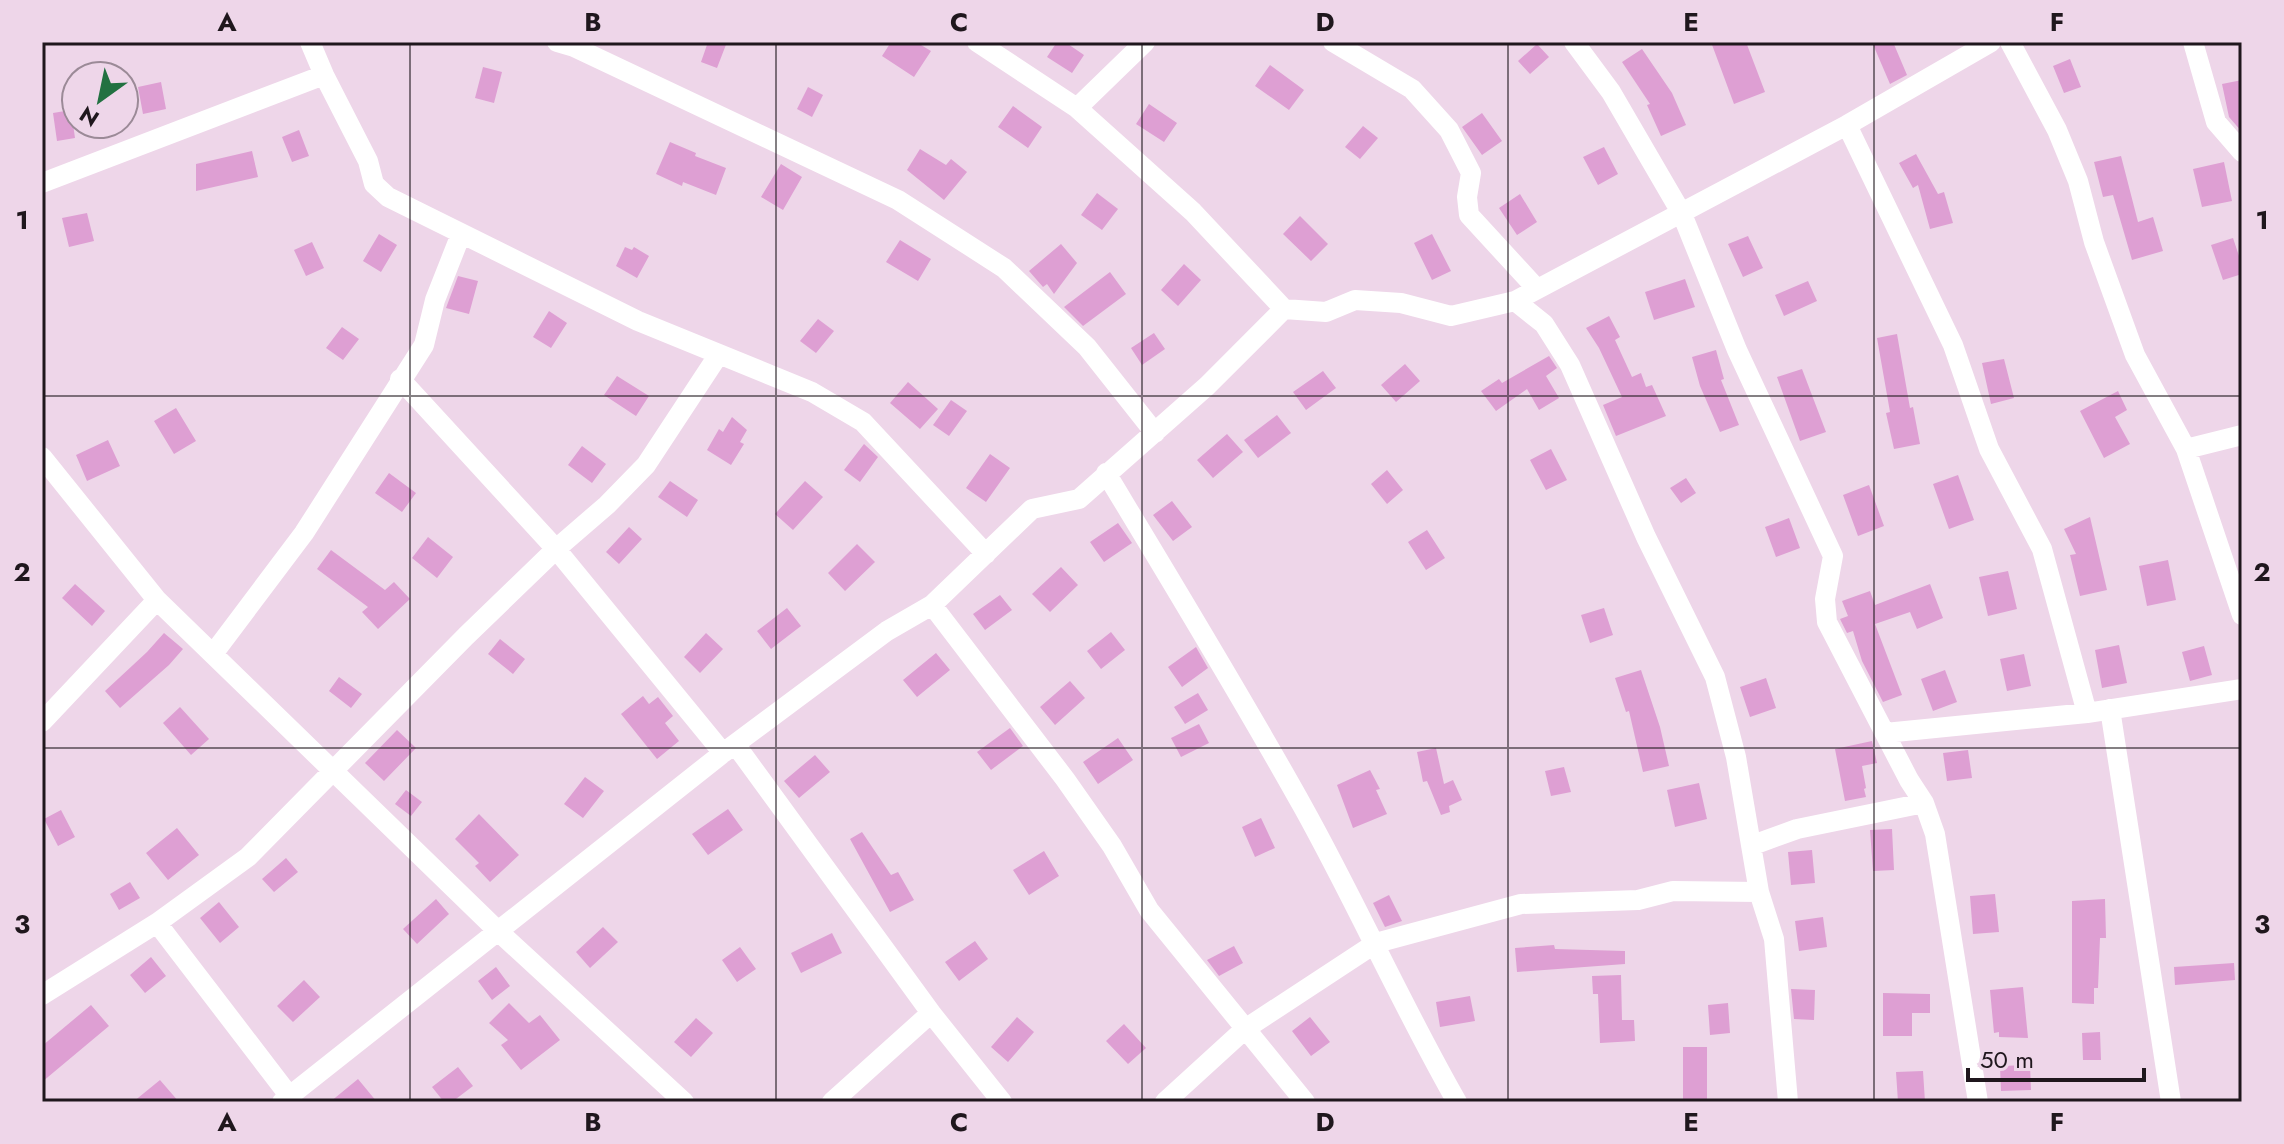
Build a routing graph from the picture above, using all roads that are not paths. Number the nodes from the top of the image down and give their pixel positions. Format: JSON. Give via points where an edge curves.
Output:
{"nodes":[{"id":1,"x":310,"y":42,"type":"edge"},
{"id":2,"x":557,"y":42,"type":"edge"},
{"id":3,"x":977,"y":42,"type":"edge"},
{"id":4,"x":1145,"y":42,"type":"edge"},
{"id":5,"x":1333,"y":42,"type":"edge"},
{"id":6,"x":1574,"y":42,"type":"edge"},
{"id":7,"x":1991,"y":42,"type":"edge"},
{"id":8,"x":2010,"y":42,"type":"edge"},
{"id":9,"x":2193,"y":42,"type":"edge"},
{"id":10,"x":324,"y":75,"type":"junction"},
{"id":11,"x":1077,"y":108,"type":"junction"},
{"id":12,"x":1847,"y":125,"type":"junction"},
{"id":13,"x":2242,"y":152,"type":"edge"},
{"id":14,"x":42,"y":183,"type":"edge"},
{"id":15,"x":1682,"y":214,"type":"junction"},
{"id":16,"x":461,"y":234,"type":"junction"},
{"id":17,"x":1537,"y":289,"type":"junction"},
{"id":18,"x":1515,"y":301,"type":"junction"},
{"id":19,"x":1284,"y":309,"type":"junction"},
{"id":20,"x":719,"y":354,"type":"junction"},
{"id":21,"x":400,"y":379,"type":"junction"},
{"id":22,"x":1155,"y":433,"type":"junction"},
{"id":23,"x":2242,"y":435,"type":"edge"},
{"id":24,"x":2186,"y":449,"type":"junction"},
{"id":25,"x":42,"y":457,"type":"edge"},
{"id":26,"x":1106,"y":473,"type":"junction"},
{"id":27,"x":556,"y":549,"type":"junction"},
{"id":28,"x":986,"y":554,"type":"junction"},
{"id":29,"x":157,"y":600,"type":"junction"},
{"id":30,"x":932,"y":605,"type":"junction"},
{"id":31,"x":2242,"y":615,"type":"edge"},
{"id":32,"x":213,"y":654,"type":"junction"},
{"id":33,"x":2242,"y":689,"type":"edge"},
{"id":34,"x":2110,"y":709,"type":"junction"},
{"id":35,"x":2087,"y":713,"type":"junction"},
{"id":36,"x":42,"y":722,"type":"edge"},
{"id":37,"x":1885,"y":733,"type":"junction"},
{"id":38,"x":729,"y":749,"type":"junction"},
{"id":39,"x":334,"y":772,"type":"junction"},
{"id":40,"x":1924,"y":803,"type":"junction"},
{"id":41,"x":1753,"y":845,"type":"junction"},
{"id":42,"x":1759,"y":892,"type":"junction"},
{"id":43,"x":157,"y":923,"type":"junction"},
{"id":44,"x":499,"y":932,"type":"junction"},
{"id":45,"x":1376,"y":943,"type":"junction"},
{"id":46,"x":42,"y":995,"type":"edge"},
{"id":47,"x":931,"y":1013,"type":"junction"},
{"id":48,"x":1245,"y":1029,"type":"junction"},
{"id":49,"x":289,"y":1100,"type":"edge"},
{"id":50,"x":684,"y":1102,"type":"edge"},
{"id":51,"x":832,"y":1102,"type":"edge"},
{"id":52,"x":1002,"y":1102,"type":"edge"},
{"id":53,"x":1165,"y":1102,"type":"edge"},
{"id":54,"x":1305,"y":1102,"type":"edge"},
{"id":55,"x":1457,"y":1102,"type":"edge"},
{"id":56,"x":1788,"y":1102,"type":"edge"},
{"id":57,"x":1978,"y":1102,"type":"edge"},
{"id":58,"x":2171,"y":1102,"type":"edge"}],
"edges":[{"from":1,"to":10,"type":"street"},
{"from":2,"to":22,"type":"street","via":[[898,200],[1004,268],[1087,347]]},
{"from":3,"to":11,"type":"street"},
{"from":4,"to":11,"type":"street"},
{"from":5,"to":17,"type":"street","via":[[1412,89],[1449,130],[1471,173],[1469,215]]},
{"from":6,"to":15,"type":"street","via":[[1611,92]]},
{"from":7,"to":12,"type":"street"},
{"from":8,"to":24,"type":"street","via":[[2078,181],[2135,355]]},
{"from":9,"to":13,"type":"street","via":[[2216,122]]},
{"from":10,"to":14,"type":"street"},
{"from":10,"to":16,"type":"street","via":[[368,161],[374,184],[388,197]]},
{"from":11,"to":19,"type":"street","via":[[1193,212]]},
{"from":12,"to":15,"type":"street"},
{"from":12,"to":35,"type":"street","via":[[1953,345],[1989,449],[2042,549]]},
{"from":15,"to":17,"type":"street"},
{"from":15,"to":37,"type":"street","via":[[1737,350],[1833,556],[1825,599],[1827,622]]},
{"from":16,"to":20,"type":"street","via":[[638,321]]},
{"from":16,"to":21,"type":"street","via":[[424,345]]},
{"from":17,"to":18,"type":"street"},
{"from":18,"to":19,"type":"street","via":[[1451,316],[1401,303],[1355,300],[1326,312]]},
{"from":18,"to":41,"type":"street","via":[[1544,324],[1570,365],[1715,677]]},
{"from":19,"to":22,"type":"street"},
{"from":20,"to":27,"type":"street","via":[[646,465]]},
{"from":20,"to":28,"type":"street","via":[[812,392],[863,422]]},
{"from":21,"to":27,"type":"street"},
{"from":21,"to":32,"type":"street","via":[[304,533]]},
{"from":22,"to":26,"type":"street"},
{"from":23,"to":24,"type":"street"},
{"from":24,"to":31,"type":"street"},
{"from":25,"to":29,"type":"street"},
{"from":26,"to":28,"type":"street","via":[[1079,499],[1032,509]]},
{"from":26,"to":45,"type":"street","via":[[1304,807]]},
{"from":27,"to":38,"type":"street"},
{"from":27,"to":39,"type":"street"},
{"from":28,"to":30,"type":"street"},
{"from":29,"to":32,"type":"street"},
{"from":29,"to":36,"type":"street"},
{"from":30,"to":38,"type":"street","via":[[887,631]]},
{"from":30,"to":48,"type":"street","via":[[1073,790],[1149,910]]},
{"from":32,"to":39,"type":"street"},
{"from":33,"to":34,"type":"street"},
{"from":34,"to":35,"type":"street"},
{"from":34,"to":58,"type":"street"},
{"from":35,"to":37,"type":"street"},
{"from":37,"to":40,"type":"street"},
{"from":38,"to":44,"type":"street"},
{"from":38,"to":47,"type":"street"},
{"from":39,"to":43,"type":"street","via":[[248,857]]},
{"from":39,"to":44,"type":"street"},
{"from":40,"to":41,"type":"street","via":[[1797,829]]},
{"from":40,"to":57,"type":"street","via":[[1935,834]]},
{"from":41,"to":42,"type":"street"},
{"from":42,"to":45,"type":"street","via":[[1673,891],[1638,900],[1521,904]]},
{"from":42,"to":56,"type":"street","via":[[1774,939]]},
{"from":43,"to":46,"type":"street"},
{"from":43,"to":49,"type":"street"},
{"from":44,"to":49,"type":"street"},
{"from":44,"to":50,"type":"street"},
{"from":45,"to":48,"type":"street"},
{"from":45,"to":55,"type":"street"},
{"from":47,"to":51,"type":"street"},
{"from":47,"to":52,"type":"street"},
{"from":48,"to":53,"type":"street"},
{"from":48,"to":54,"type":"street"}]}
